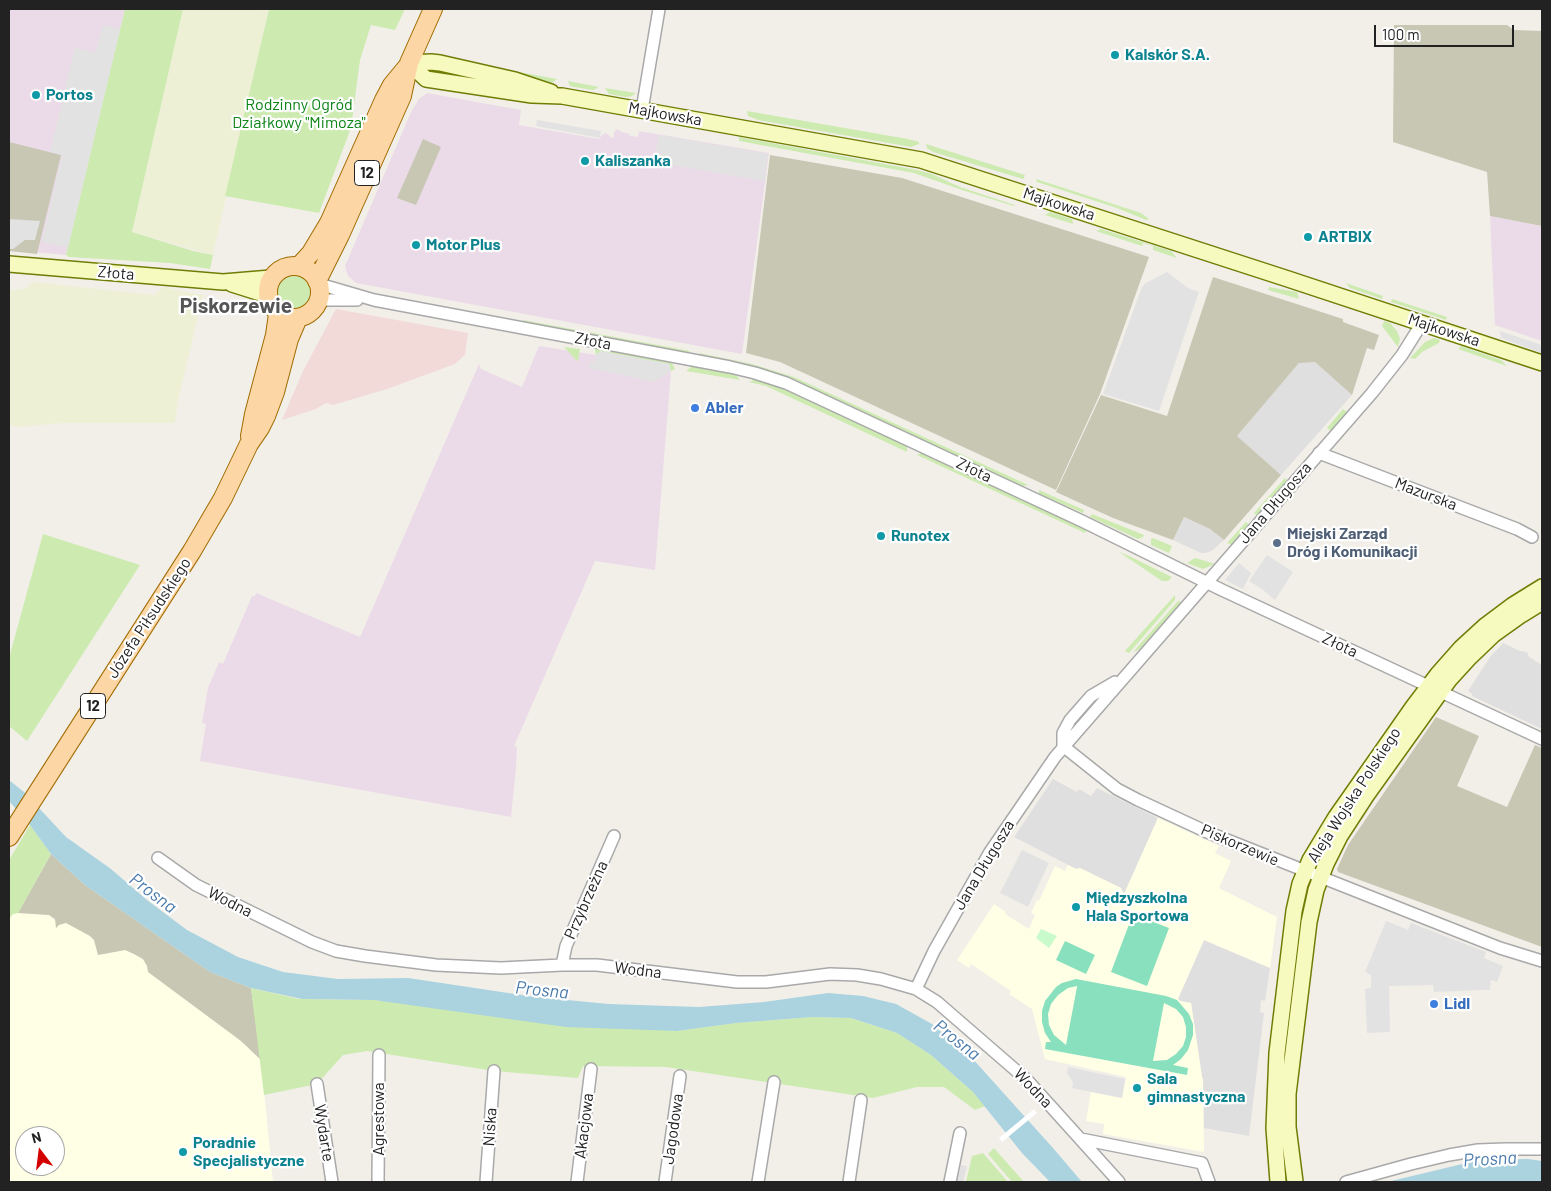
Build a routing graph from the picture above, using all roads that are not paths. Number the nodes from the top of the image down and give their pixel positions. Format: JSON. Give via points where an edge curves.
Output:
{"nodes":[{"id":1,"x":433,"y":9,"type":"edge"},
{"id":2,"x":660,"y":9,"type":"edge"},
{"id":3,"x":409,"y":63,"type":"junction"},
{"id":4,"x":642,"y":110,"type":"junction"},
{"id":5,"x":9,"y":264,"type":"edge"},
{"id":6,"x":299,"y":266,"type":"junction"},
{"id":7,"x":269,"y":287,"type":"junction"},
{"id":8,"x":318,"y":288,"type":"junction"},
{"id":9,"x":374,"y":300,"type":"junction"},
{"id":10,"x":278,"y":314,"type":"junction"},
{"id":11,"x":298,"y":318,"type":"junction"},
{"id":12,"x":1422,"y":323,"type":"junction"},
{"id":13,"x":1542,"y":363,"type":"edge"},
{"id":14,"x":249,"y":444,"type":"junction"},
{"id":15,"x":1319,"y":453,"type":"junction"},
{"id":16,"x":1532,"y":537,"type":"dead end"},
{"id":17,"x":1206,"y":582,"type":"junction"},
{"id":18,"x":1542,"y":587,"type":"edge"},
{"id":19,"x":1542,"y":602,"type":"edge"},
{"id":20,"x":1434,"y":688,"type":"junction"},
{"id":21,"x":1542,"y":739,"type":"edge"},
{"id":22,"x":1063,"y":746,"type":"junction"},
{"id":23,"x":614,"y":836,"type":"dead end"},
{"id":24,"x":9,"y":837,"type":"edge"},
{"id":25,"x":158,"y":858,"type":"dead end"},
{"id":26,"x":1305,"y":872,"type":"junction"},
{"id":27,"x":1320,"y":878,"type":"junction"},
{"id":28,"x":1542,"y":961,"type":"edge"},
{"id":29,"x":562,"y":965,"type":"junction"},
{"id":30,"x":916,"y":989,"type":"junction"},
{"id":31,"x":380,"y":1055,"type":"dead end"},
{"id":32,"x":591,"y":1070,"type":"dead end"},
{"id":33,"x":494,"y":1071,"type":"dead end"},
{"id":34,"x":680,"y":1076,"type":"dead end"},
{"id":35,"x":774,"y":1082,"type":"dead end"},
{"id":36,"x":317,"y":1084,"type":"dead end"},
{"id":37,"x":862,"y":1100,"type":"dead end"},
{"id":38,"x":960,"y":1133,"type":"dead end"},
{"id":39,"x":1081,"y":1139,"type":"junction"},
{"id":40,"x":1542,"y":1149,"type":"edge"},
{"id":41,"x":332,"y":1182,"type":"edge"},
{"id":42,"x":378,"y":1182,"type":"edge"},
{"id":43,"x":486,"y":1182,"type":"edge"},
{"id":44,"x":577,"y":1182,"type":"edge"},
{"id":45,"x":665,"y":1182,"type":"edge"},
{"id":46,"x":758,"y":1182,"type":"edge"},
{"id":47,"x":849,"y":1182,"type":"edge"},
{"id":48,"x":950,"y":1182,"type":"edge"},
{"id":49,"x":1119,"y":1182,"type":"edge"},
{"id":50,"x":1210,"y":1182,"type":"edge"},
{"id":51,"x":1278,"y":1182,"type":"edge"},
{"id":52,"x":1295,"y":1182,"type":"edge"},
{"id":53,"x":1346,"y":1182,"type":"edge"}],
"edges":[{"from":1,"to":3,"type":"main road","number":"12"},
{"from":2,"to":4,"type":"street"},
{"from":3,"to":4,"type":"main road","name":"Majkowska","via":[[426,79]]},
{"from":3,"to":6,"type":"main road","number":"12","via":[[384,100],[331,218],[311,254]]},
{"from":3,"to":8,"type":"main road","number":"12","via":[[402,96]]},
{"from":4,"to":12,"type":"main road","name":"Majkowska","via":[[921,160]]},
{"from":5,"to":7,"type":"main road","name":"Złota"},
{"from":6,"to":7,"type":"main road","via":[[283,268]]},
{"from":6,"to":8,"type":"main road","via":[[310,272]]},
{"from":7,"to":10,"type":"main road","via":[[271,306]]},
{"from":8,"to":9,"type":"street","name":"Złota"},
{"from":8,"to":9,"type":"street","name":"Złota"},
{"from":8,"to":11,"type":"main road","number":"12","via":[[309,314]]},
{"from":9,"to":17,"type":"street","name":"Złota","via":[[769,377],[805,391]]},
{"from":10,"to":11,"type":"main road"},
{"from":10,"to":14,"type":"main road","name":"Józefa Piłsudskiego","number":"12"},
{"from":11,"to":14,"type":"main road","name":"Józefa Piłsudskiego","number":"12","via":[[272,403]]},
{"from":12,"to":13,"type":"main road","name":"Majkowska"},
{"from":12,"to":15,"type":"street","name":"Jana Długosza","via":[[1391,370]]},
{"from":14,"to":24,"type":"main road","name":"Józefa Piłsudskiego","number":"12","via":[[192,551]]},
{"from":15,"to":16,"type":"street","name":"Mazurska"},
{"from":15,"to":17,"type":"street","name":"Jana Długosza"},
{"from":17,"to":20,"type":"street","name":"Złota"},
{"from":17,"to":22,"type":"street","name":"Jana Długosza"},
{"from":18,"to":20,"type":"main road","name":"Aleja Wojska Polskiego","via":[[1485,626],[1461,648]]},
{"from":19,"to":20,"type":"main road","name":"Aleja Wojska Polskiego","via":[[1494,635]]},
{"from":20,"to":21,"type":"street","name":"Złota"},
{"from":20,"to":26,"type":"main road","name":"Aleja Wojska Polskiego","via":[[1325,834]]},
{"from":20,"to":27,"type":"main road","name":"Aleja Wojska Polskiego","via":[[1332,851]]},
{"from":22,"to":26,"type":"street","name":"Piskorzewie","via":[[1127,794],[1207,832]]},
{"from":22,"to":30,"type":"street","name":"Jana Długosza","via":[[998,839]]},
{"from":23,"to":29,"type":"street","name":"Przybrzeżna","via":[[566,946]]},
{"from":25,"to":29,"type":"street","name":"Wodna","via":[[196,885],[336,951],[436,965],[501,968]]},
{"from":26,"to":27,"type":"street","name":"Piskorzewie"},
{"from":26,"to":51,"type":"main road","name":"Aleja Wojska Polskiego","via":[[1292,918],[1276,1071],[1274,1128]]},
{"from":27,"to":28,"type":"street","name":"Piskorzewie","via":[[1500,948]]},
{"from":27,"to":52,"type":"main road","name":"Aleja Wojska Polskiego","via":[[1307,936],[1288,1094],[1288,1127]]},
{"from":29,"to":30,"type":"street","name":"Wodna","via":[[597,965],[737,982],[830,974],[857,975]]},
{"from":30,"to":39,"type":"street","name":"Wodna","via":[[937,1002],[1023,1076]]},
{"from":31,"to":42,"type":"street","name":"Agrestowa"},
{"from":32,"to":44,"type":"street","name":"Akacjowa"},
{"from":33,"to":43,"type":"street","name":"Niska"},
{"from":34,"to":45,"type":"street","name":"Jagodowa"},
{"from":35,"to":46,"type":"street"},
{"from":36,"to":41,"type":"street","name":"Wydarte"},
{"from":37,"to":47,"type":"street"},
{"from":38,"to":48,"type":"street"},
{"from":39,"to":49,"type":"street","name":"Wodna"},
{"from":39,"to":50,"type":"street","via":[[1202,1164]]},
{"from":40,"to":53,"type":"street","via":[[1487,1150],[1449,1155]]}]}
